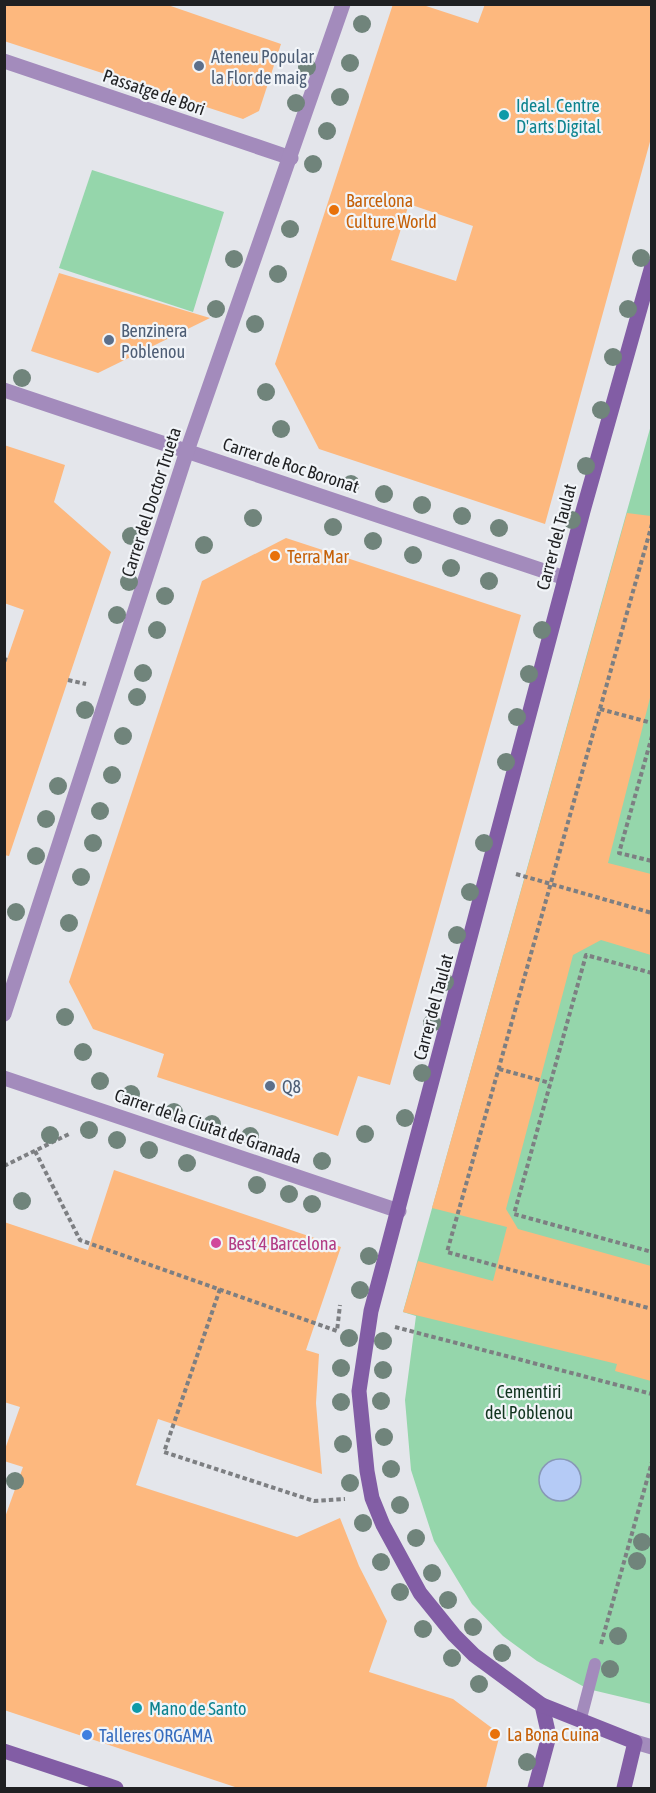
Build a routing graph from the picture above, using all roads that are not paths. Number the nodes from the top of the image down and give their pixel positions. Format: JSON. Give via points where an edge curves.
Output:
{"nodes":[{"id":1,"x":343,"y":4,"type":"edge"},
{"id":2,"x":4,"y":61,"type":"edge"},
{"id":3,"x":291,"y":158,"type":"junction"},
{"id":4,"x":651,"y":266,"type":"edge"},
{"id":5,"x":4,"y":390,"type":"edge"},
{"id":6,"x":187,"y":452,"type":"junction"},
{"id":7,"x":565,"y":578,"type":"junction"},
{"id":8,"x":4,"y":1014,"type":"edge"},
{"id":9,"x":4,"y":1078,"type":"edge"},
{"id":10,"x":399,"y":1211,"type":"junction"},
{"id":11,"x":596,"y":1664,"type":"road end"},
{"id":12,"x":542,"y":1705,"type":"junction"},
{"id":13,"x":581,"y":1718,"type":"junction"},
{"id":14,"x":635,"y":1742,"type":"junction"},
{"id":15,"x":651,"y":1747,"type":"edge"},
{"id":16,"x":4,"y":1751,"type":"edge"},
{"id":17,"x":116,"y":1788,"type":"edge"},
{"id":18,"x":535,"y":1788,"type":"edge"},
{"id":19,"x":624,"y":1788,"type":"edge"}],
"edges":[{"from":1,"to":3,"type":"street","name":"Carrer del Doctor Trueta"},
{"from":2,"to":3,"type":"street","name":"Passatge de Bori"},
{"from":3,"to":6,"type":"street","name":"Carrer del Doctor Trueta"},
{"from":4,"to":7,"type":"street","name":"Carrer del Taulat"},
{"from":5,"to":6,"type":"street","name":"Carrer de Roc Boronat"},
{"from":6,"to":7,"type":"street","name":"Carrer de Roc Boronat"},
{"from":6,"to":8,"type":"street","name":"Carrer del Doctor Trueta"},
{"from":7,"to":10,"type":"street","name":"Carrer del Taulat"},
{"from":9,"to":10,"type":"street","name":"Carrer de la Ciutat de Granada"},
{"from":10,"to":12,"type":"street","name":"Carrer del Taulat","via":[[370,1311],[360,1367],[362,1444],[372,1498],[394,1548],[437,1616],[474,1655]]},
{"from":11,"to":13,"type":"lane"},
{"from":12,"to":13,"type":"street","name":"Carrer del Taulat"},
{"from":12,"to":18,"type":"street","via":[[549,1736]]},
{"from":13,"to":14,"type":"street","name":"Carrer del Taulat"},
{"from":14,"to":15,"type":"street"},
{"from":14,"to":19,"type":"street"},
{"from":16,"to":17,"type":"street"}]}
